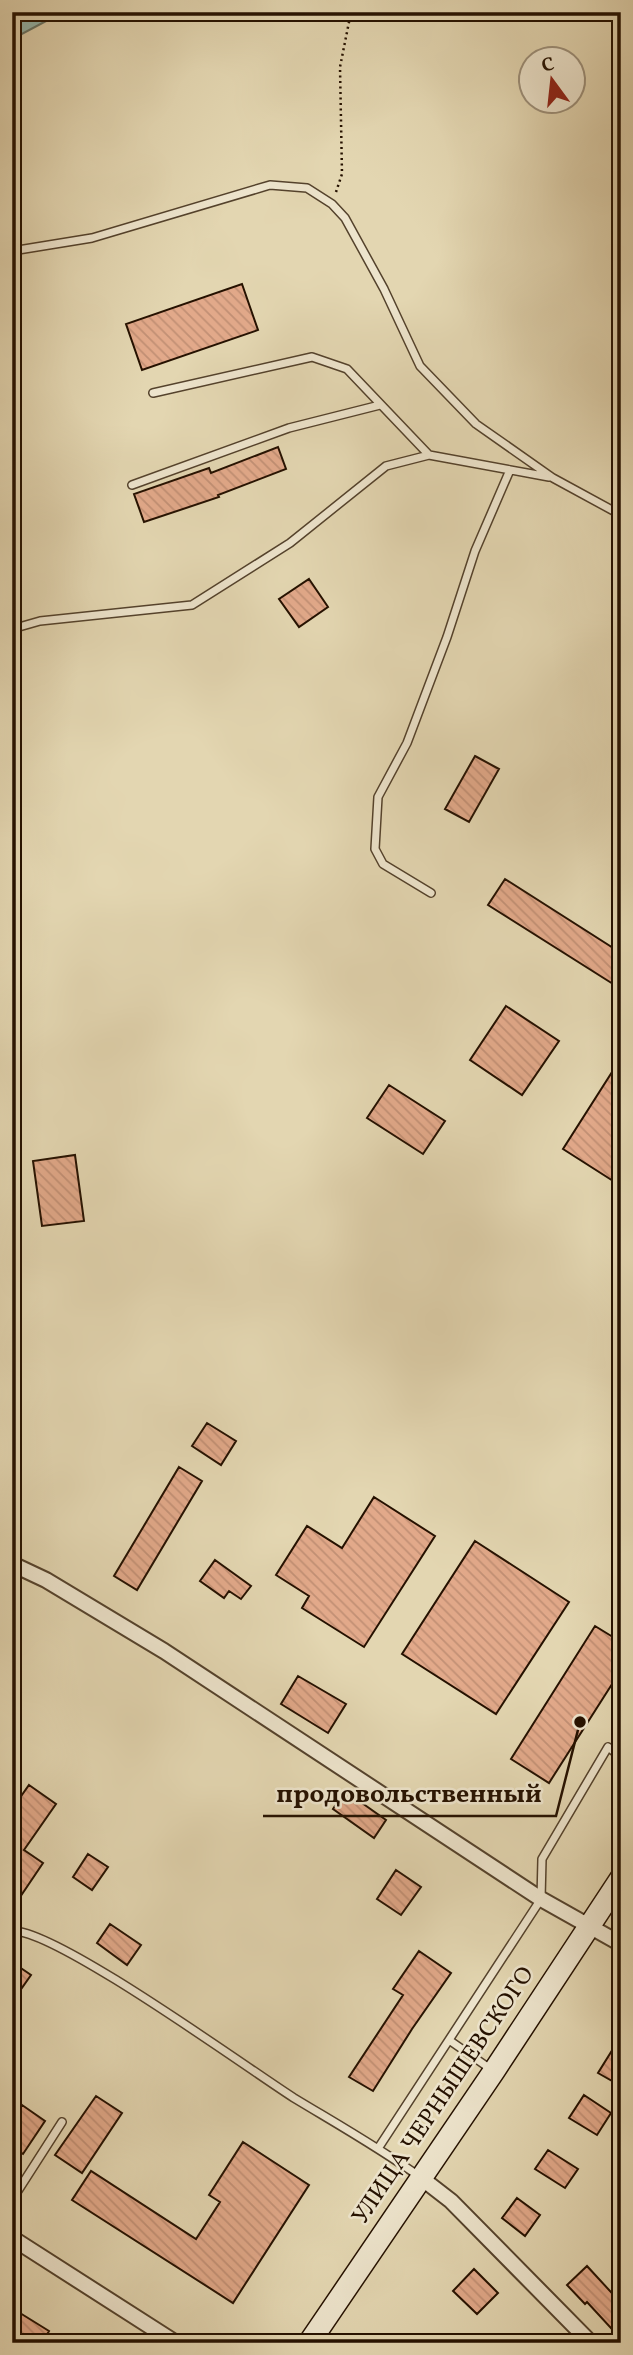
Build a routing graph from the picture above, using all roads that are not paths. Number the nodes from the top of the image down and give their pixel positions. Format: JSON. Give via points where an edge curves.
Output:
{"nodes":[{"id":1,"x":12,"y":251,"type":"edge"},
{"id":2,"x":153,"y":393,"type":"dead end"},
{"id":3,"x":380,"y":405,"type":"junction"},
{"id":4,"x":429,"y":456,"type":"junction"},
{"id":5,"x":510,"y":470,"type":"junction"},
{"id":6,"x":554,"y":478,"type":"junction"},
{"id":7,"x":132,"y":485,"type":"dead end"},
{"id":8,"x":621,"y":515,"type":"edge"},
{"id":9,"x":12,"y":629,"type":"edge"},
{"id":10,"x":431,"y":893,"type":"dead end"},
{"id":11,"x":12,"y":1564,"type":"edge"},
{"id":12,"x":621,"y":1757,"type":"edge"},
{"id":13,"x":621,"y":1878,"type":"edge"},
{"id":14,"x":541,"y":1899,"type":"junction"},
{"id":15,"x":589,"y":1928,"type":"junction"},
{"id":16,"x":12,"y":1931,"type":"edge"},
{"id":17,"x":621,"y":1944,"type":"edge"},
{"id":18,"x":449,"y":2040,"type":"junction"},
{"id":19,"x":494,"y":2071,"type":"junction"},
{"id":20,"x":62,"y":2122,"type":"dead end"},
{"id":21,"x":379,"y":2147,"type":"junction"},
{"id":22,"x":420,"y":2177,"type":"junction"},
{"id":23,"x":12,"y":2200,"type":"edge"},
{"id":24,"x":12,"y":2238,"type":"edge"},
{"id":25,"x":176,"y":2343,"type":"edge"},
{"id":26,"x":309,"y":2343,"type":"edge"},
{"id":27,"x":591,"y":2343,"type":"edge"}],
"edges":[{"from":1,"to":6,"type":"lane","via":[[92,238],[270,185],[307,188],[345,218],[420,366],[476,424]]},
{"from":2,"to":3,"type":"lane","via":[[312,357],[347,369]]},
{"from":3,"to":4,"type":"lane"},
{"from":3,"to":7,"type":"lane","via":[[289,428]]},
{"from":4,"to":5,"type":"lane"},
{"from":4,"to":9,"type":"lane","via":[[386,466],[290,543],[192,605],[40,621]]},
{"from":5,"to":6,"type":"lane"},
{"from":5,"to":10,"type":"lane","via":[[475,551],[407,743],[378,797],[375,849],[383,864]]},
{"from":6,"to":8,"type":"lane"},
{"from":11,"to":14,"type":"street","via":[[164,1651]]},
{"from":12,"to":14,"type":"lane","via":[[608,1747],[542,1859]]},
{"from":13,"to":15,"type":"main road","name":"УЛИЦА ЧЕРНЫШЕВСКОГО"},
{"from":14,"to":15,"type":"street"},
{"from":14,"to":18,"type":"lane"},
{"from":15,"to":17,"type":"street"},
{"from":15,"to":19,"type":"main road","name":"УЛИЦА ЧЕРНЫШЕВСКОГО"},
{"from":16,"to":21,"type":"lane","via":[[66,1950]]},
{"from":18,"to":19,"type":"lane"},
{"from":18,"to":21,"type":"lane"},
{"from":19,"to":22,"type":"main road","name":"УЛИЦА ЧЕРНЫШЕВСКОГО"},
{"from":20,"to":23,"type":"lane"},
{"from":21,"to":22,"type":"lane"},
{"from":22,"to":26,"type":"main road","name":"УЛИЦА ЧЕРНЫШЕВСКОГО"},
{"from":22,"to":27,"type":"street","via":[[451,2201]]},
{"from":24,"to":25,"type":"street"}]}
